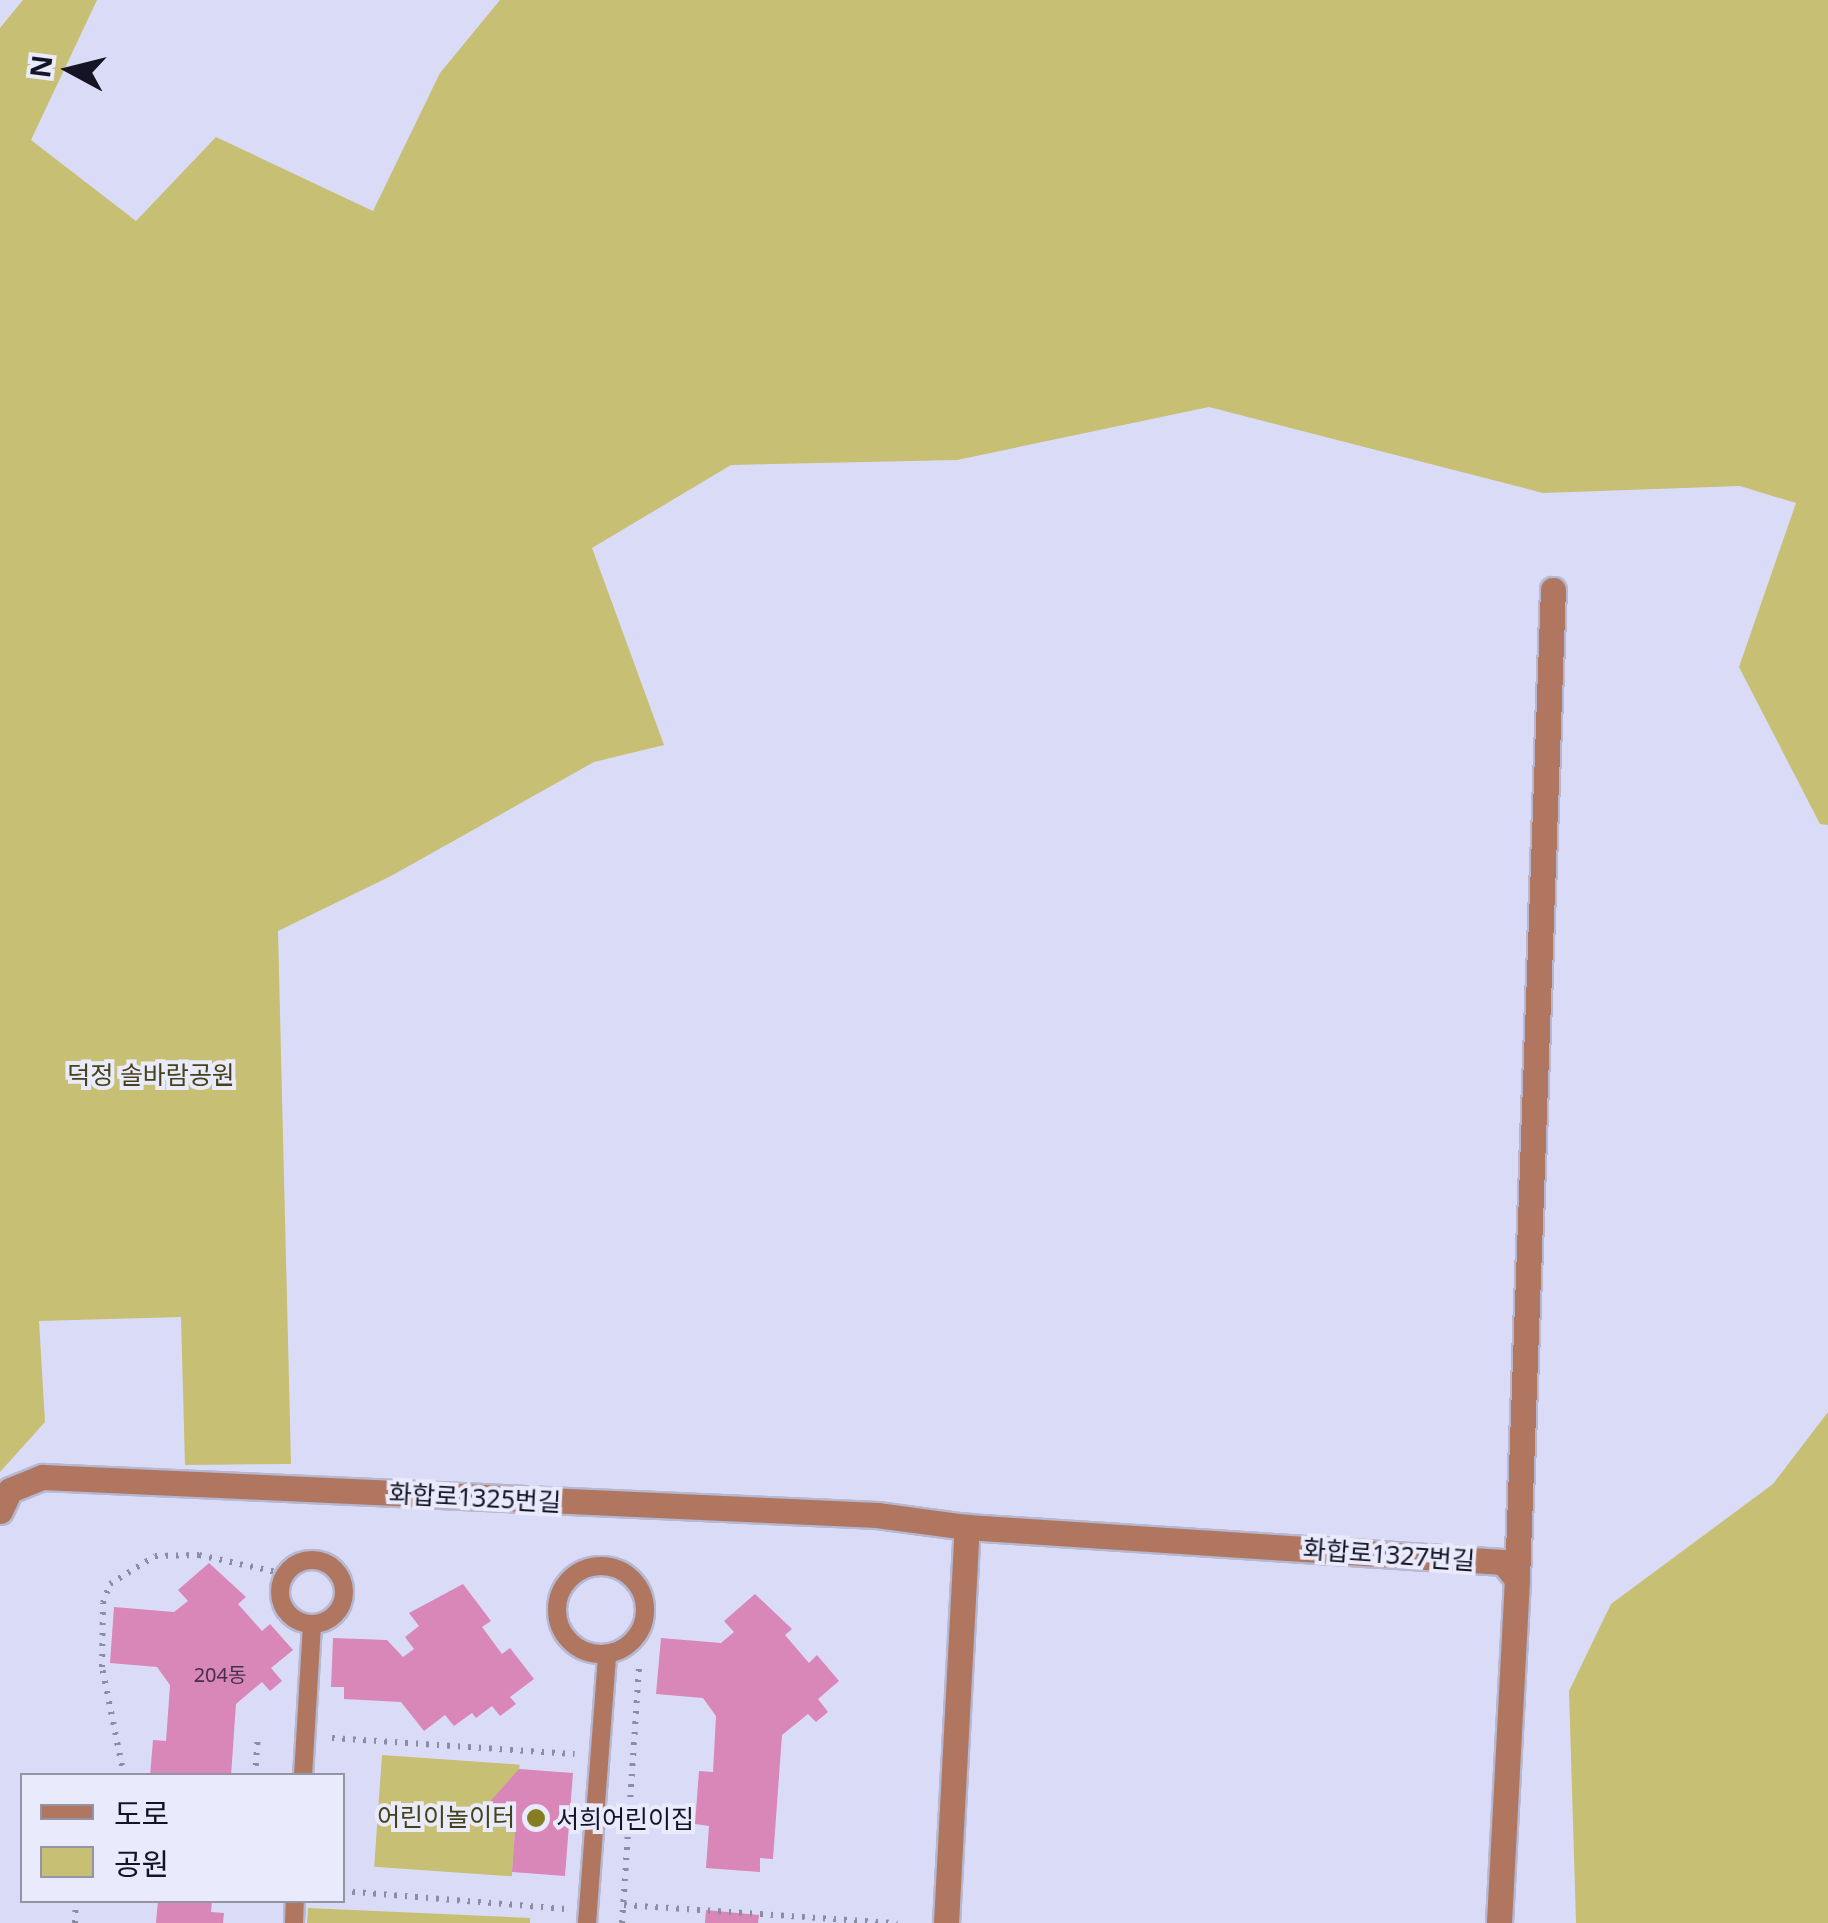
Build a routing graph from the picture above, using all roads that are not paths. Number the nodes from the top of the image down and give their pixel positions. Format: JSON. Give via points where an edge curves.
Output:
{"nodes":[{"id":1,"x":1553,"y":590,"type":"dead end"},
{"id":2,"x":0,"y":1510,"type":"edge"},
{"id":3,"x":966,"y":1528,"type":"junction"},
{"id":4,"x":1517,"y":1579,"type":"junction"},
{"id":5,"x":312,"y":1624,"type":"junction"},
{"id":6,"x":607,"y":1654,"type":"junction"},
{"id":7,"x":303,"y":1773,"type":"edge"},
{"id":8,"x":587,"y":1923,"type":"edge"},
{"id":9,"x":946,"y":1923,"type":"edge"},
{"id":10,"x":1500,"y":1923,"type":"edge"}],
"edges":[{"from":1,"to":4,"type":"street"},
{"from":2,"to":3,"type":"street","name":"화합로1325번길","via":[[10,1490],[43,1476],[876,1516]]},
{"from":3,"to":4,"type":"street","name":"화합로1327번길","via":[[1496,1561],[1510,1565]]},
{"from":3,"to":9,"type":"street"},
{"from":4,"to":10,"type":"street"},
{"from":5,"to":5,"type":"lane","via":[[284,1606],[285,1574],[314,1560],[340,1576],[341,1606]]},
{"from":5,"to":7,"type":"lane"},
{"from":6,"to":6,"type":"lane","via":[[640,1631],[645,1604],[633,1579],[593,1567],[568,1582],[560,1624],[578,1648]]},
{"from":6,"to":8,"type":"lane"}]}
